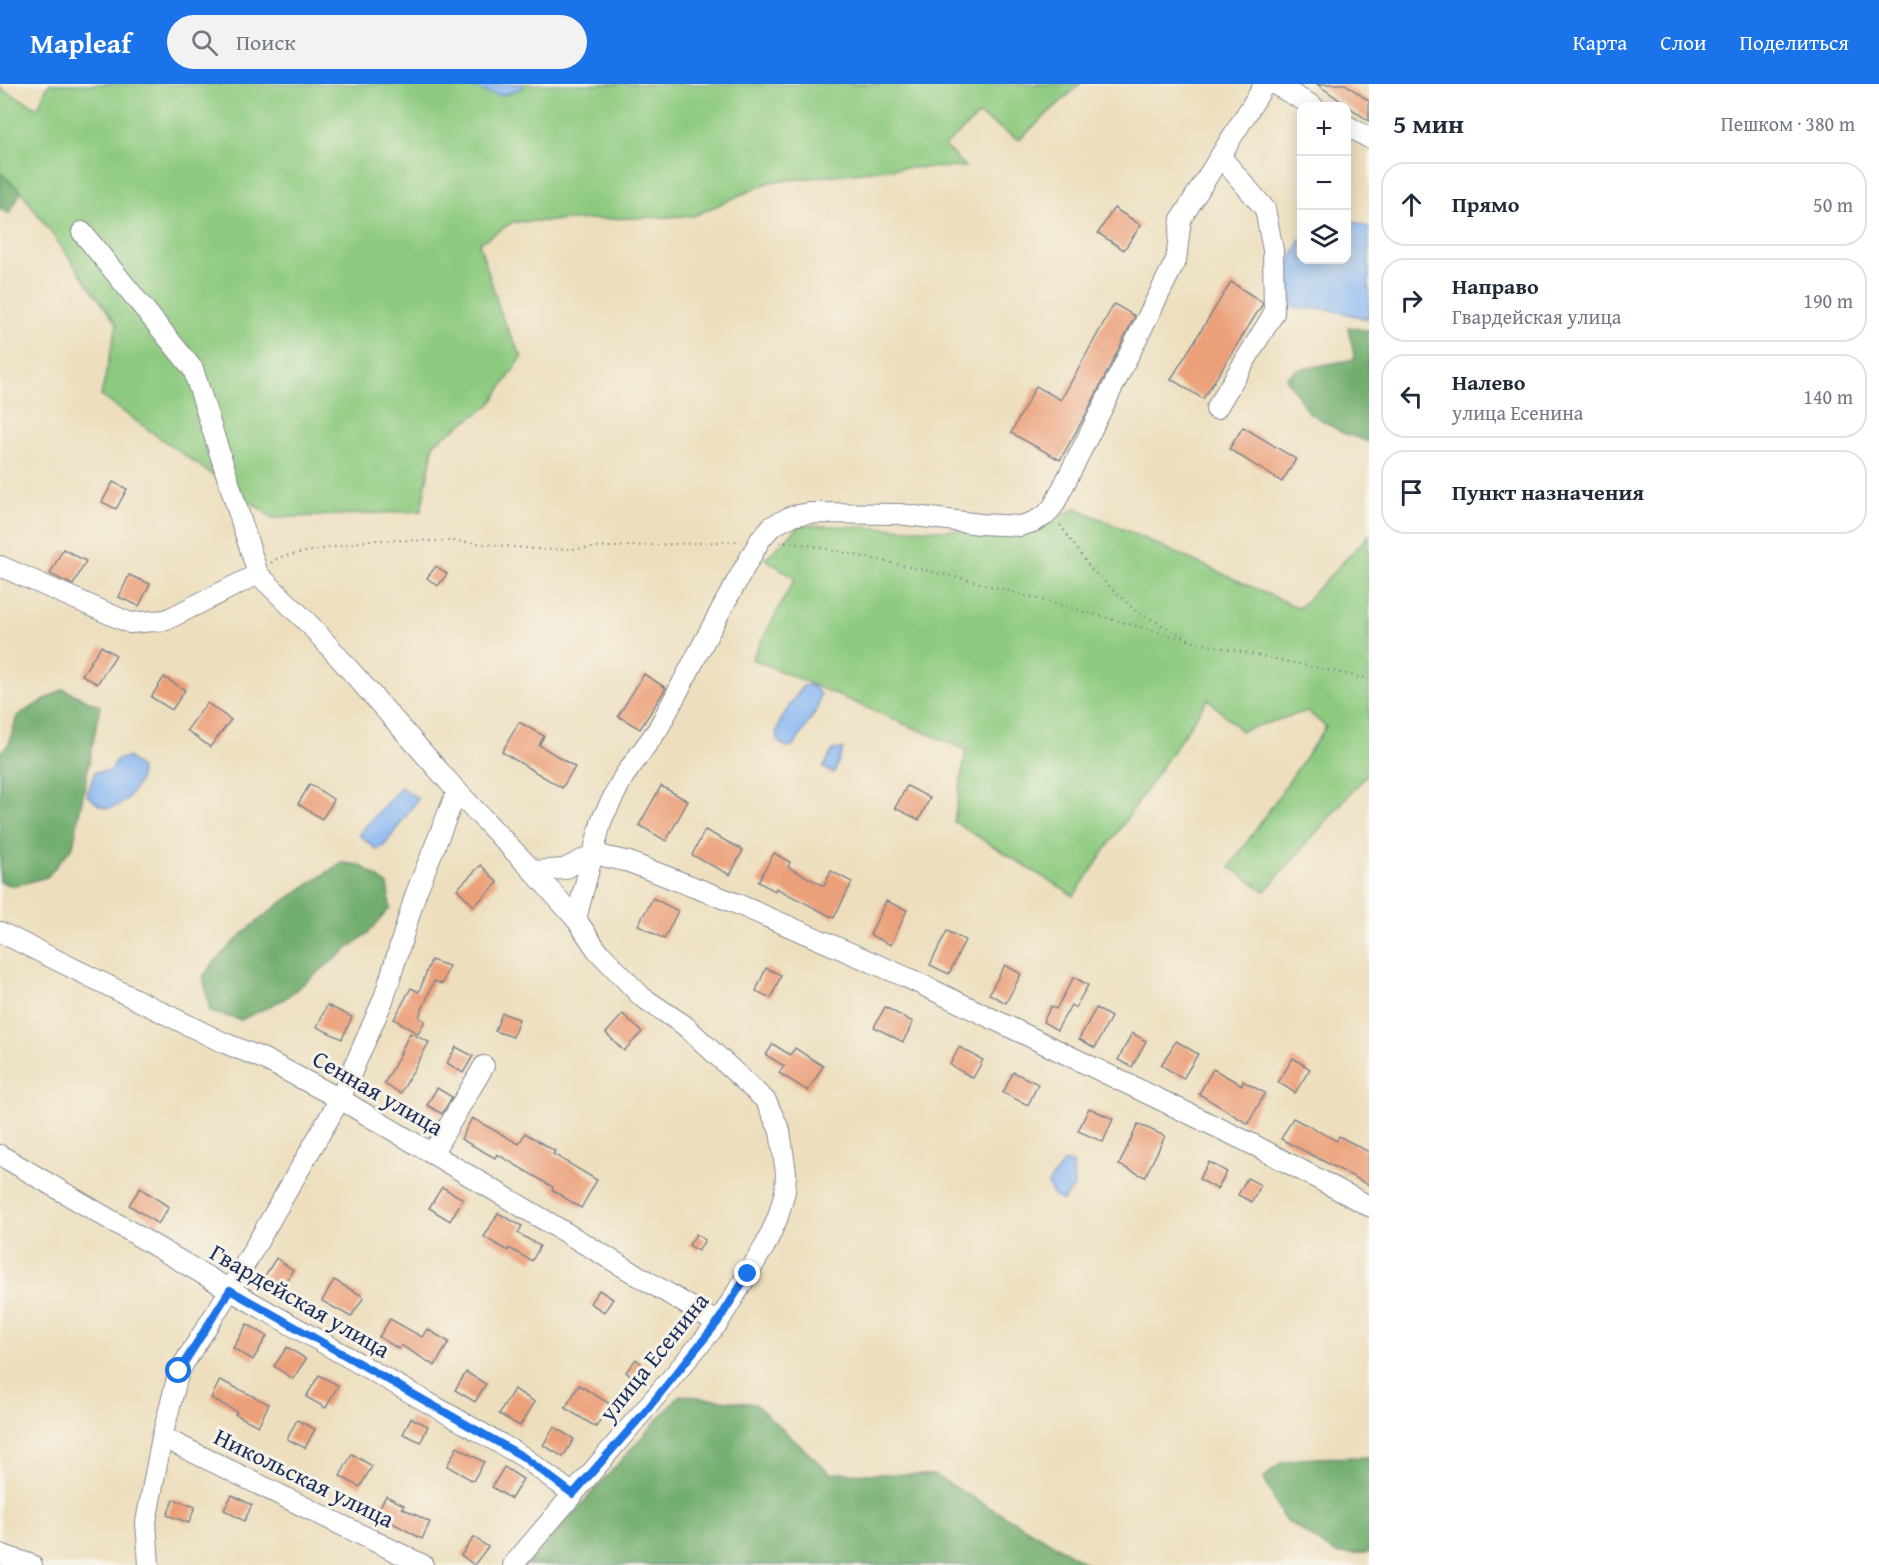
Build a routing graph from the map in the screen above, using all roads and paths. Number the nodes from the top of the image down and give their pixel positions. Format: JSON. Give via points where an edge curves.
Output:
{"nodes":[{"id":1,"x":1265,"y":84,"type":"edge"},
{"id":2,"x":1274,"y":84,"type":"edge"},
{"id":3,"x":1306,"y":102,"type":"edge"},
{"id":4,"x":1351,"y":127,"type":"edge"},
{"id":5,"x":1369,"y":138,"type":"edge"},
{"id":6,"x":1221,"y":157,"type":"junction"},
{"id":7,"x":82,"y":232,"type":"dead end"},
{"id":8,"x":1216,"y":409,"type":"dead end"},
{"id":9,"x":1054,"y":505,"type":"junction"},
{"id":10,"x":760,"y":540,"type":"junction"},
{"id":11,"x":0,"y":566,"type":"edge"},
{"id":12,"x":258,"y":574,"type":"junction"},
{"id":13,"x":1195,"y":642,"type":"junction"},
{"id":14,"x":1369,"y":679,"type":"edge"},
{"id":15,"x":457,"y":791,"type":"junction"},
{"id":16,"x":594,"y":854,"type":"junction"},
{"id":17,"x":533,"y":871,"type":"junction"},
{"id":18,"x":576,"y":919,"type":"junction"},
{"id":19,"x":0,"y":932,"type":"edge"},
{"id":20,"x":483,"y":1066,"type":"dead end"},
{"id":21,"x":340,"y":1099,"type":"junction"},
{"id":22,"x":432,"y":1154,"type":"junction"},
{"id":23,"x":0,"y":1155,"type":"edge"},
{"id":24,"x":1369,"y":1206,"type":"edge"},
{"id":25,"x":230,"y":1290,"type":"junction"},
{"id":26,"x":717,"y":1323,"type":"junction"},
{"id":27,"x":162,"y":1437,"type":"junction"},
{"id":28,"x":573,"y":1494,"type":"junction"},
{"id":29,"x":0,"y":1554,"type":"edge"},
{"id":30,"x":32,"y":1565,"type":"edge"},
{"id":31,"x":149,"y":1565,"type":"edge"},
{"id":32,"x":423,"y":1565,"type":"edge"},
{"id":33,"x":513,"y":1565,"type":"edge"}],
"edges":[{"from":1,"to":6,"type":"street"},
{"from":2,"to":3,"type":"street"},
{"from":4,"to":5,"type":"street"},
{"from":6,"to":8,"type":"street","via":[[1265,209],[1273,250],[1274,313]]},
{"from":6,"to":9,"type":"street","via":[[1181,219],[1176,260]]},
{"from":7,"to":12,"type":"street","via":[[193,369]]},
{"from":9,"to":10,"type":"street","via":[[1046,516],[1020,526],[899,514],[810,513],[772,526]]},
{"from":9,"to":13,"type":"path","via":[[1062,529],[1091,569],[1137,612]]},
{"from":10,"to":12,"type":"path","via":[[546,550],[455,541],[371,540],[279,557]]},
{"from":10,"to":13,"type":"path","via":[[809,545],[965,579]]},
{"from":10,"to":16,"type":"street","via":[[658,729],[624,776],[602,819]]},
{"from":11,"to":12,"type":"street","via":[[130,623],[166,620]]},
{"from":12,"to":15,"type":"street","name":"улица Есенина","via":[[311,626]]},
{"from":13,"to":14,"type":"path"},
{"from":15,"to":17,"type":"street","name":"улица Есенина"},
{"from":15,"to":21,"type":"street","via":[[416,893],[384,998]]},
{"from":16,"to":17,"type":"street","via":[[564,869]]},
{"from":16,"to":18,"type":"street"},
{"from":16,"to":24,"type":"street","via":[[629,862],[735,903],[908,978],[1256,1146]]},
{"from":17,"to":18,"type":"street","name":"улица Есенина"},
{"from":18,"to":26,"type":"street","name":"улица Есенина","via":[[597,950],[642,997],[684,1025],[766,1101],[780,1131],[786,1173],[778,1217],[766,1244]]},
{"from":19,"to":21,"type":"street","name":"Сенная улица"},
{"from":20,"to":22,"type":"street"},
{"from":21,"to":22,"type":"street","name":"Сенная улица"},
{"from":21,"to":25,"type":"street"},
{"from":22,"to":26,"type":"street","name":"Сенная улица"},
{"from":23,"to":25,"type":"street","name":"Гвардейская улица"},
{"from":25,"to":27,"type":"street","via":[[179,1371]]},
{"from":25,"to":28,"type":"street","name":"Гвардейская улица","via":[[522,1456]]},
{"from":26,"to":28,"type":"street","name":"улица Есенина"},
{"from":27,"to":31,"type":"street","via":[[146,1522]]},
{"from":27,"to":32,"type":"street","name":"Никольская улица"},
{"from":28,"to":33,"type":"street","name":"улица Есенина"},
{"from":29,"to":30,"type":"street"}]}
